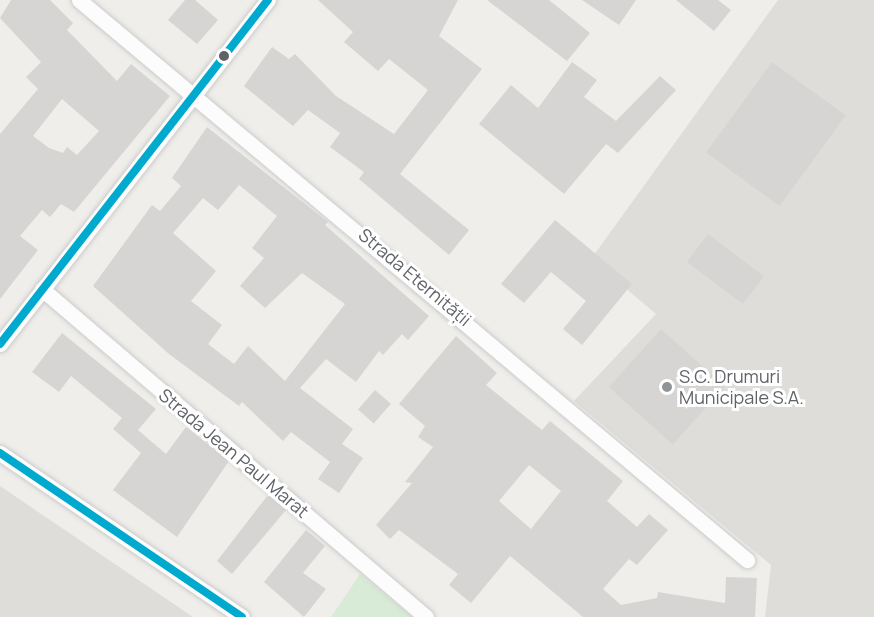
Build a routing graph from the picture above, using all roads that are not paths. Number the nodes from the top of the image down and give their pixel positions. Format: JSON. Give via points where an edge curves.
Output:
{"nodes":[{"id":1,"x":79,"y":0,"type":"edge"},
{"id":2,"x":268,"y":0,"type":"edge"},
{"id":3,"x":195,"y":93,"type":"junction"},
{"id":4,"x":42,"y":289,"type":"junction"},
{"id":5,"x":0,"y":344,"type":"edge"},
{"id":6,"x":0,"y":453,"type":"edge"},
{"id":7,"x":747,"y":560,"type":"dead end"},
{"id":8,"x":242,"y":617,"type":"edge"},
{"id":9,"x":426,"y":617,"type":"edge"}],
"edges":[{"from":1,"to":3,"type":"street","name":"Strada Eternității"},
{"from":2,"to":3,"type":"street"},
{"from":3,"to":4,"type":"street"},
{"from":3,"to":7,"type":"street","name":"Strada Eternității"},
{"from":4,"to":5,"type":"street"},
{"from":4,"to":9,"type":"street","name":"Strada Jean Paul Marat"},
{"from":6,"to":8,"type":"street"}]}
